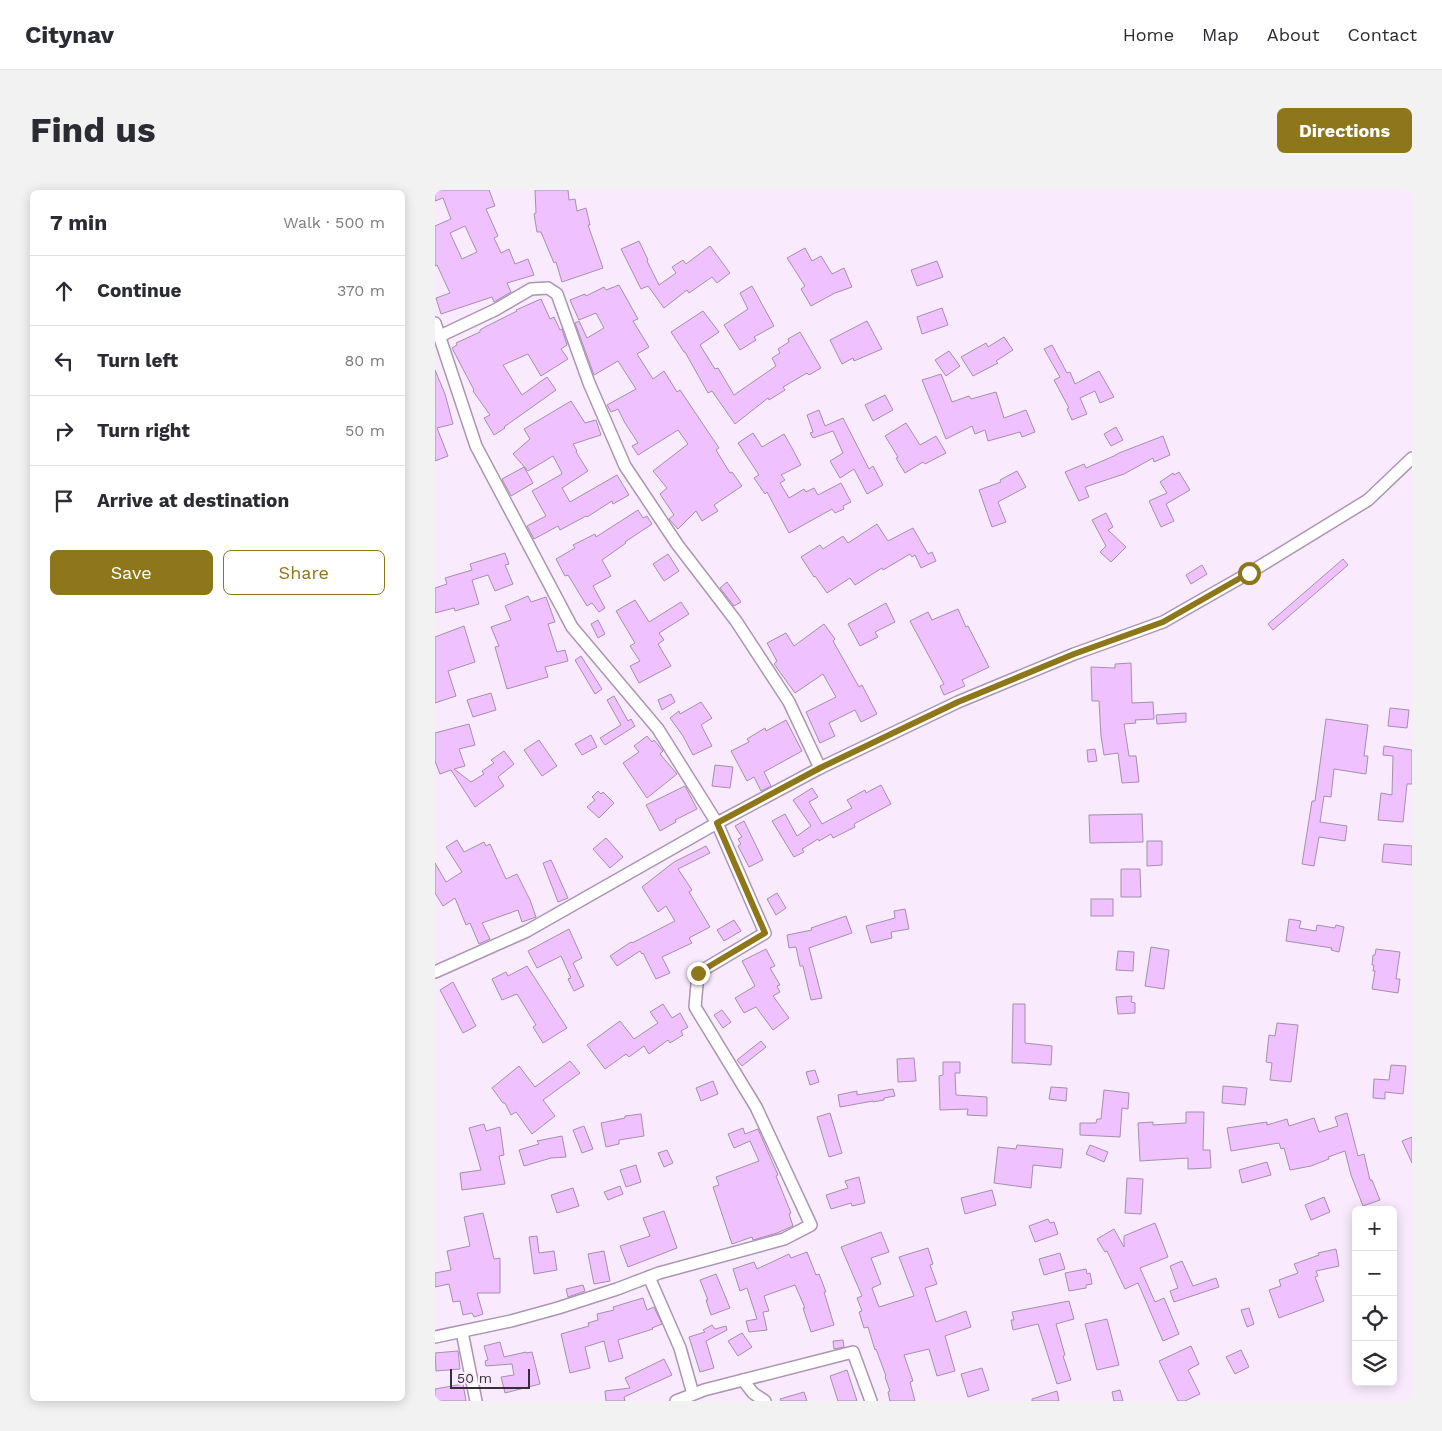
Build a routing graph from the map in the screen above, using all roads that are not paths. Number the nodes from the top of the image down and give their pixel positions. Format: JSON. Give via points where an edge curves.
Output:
{"nodes":[{"id":1,"x":435,"y":323,"type":"edge"},
{"id":2,"x":440,"y":336,"type":"junction"},
{"id":3,"x":1412,"y":458,"type":"edge"},
{"id":4,"x":820,"y":768,"type":"junction"},
{"id":5,"x":717,"y":823,"type":"junction"},
{"id":6,"x":435,"y":972,"type":"edge"},
{"id":7,"x":649,"y":1276,"type":"junction"},
{"id":8,"x":462,"y":1332,"type":"junction"},
{"id":9,"x":435,"y":1337,"type":"edge"},
{"id":10,"x":743,"y":1380,"type":"junction"},
{"id":11,"x":693,"y":1394,"type":"junction"},
{"id":12,"x":476,"y":1401,"type":"edge"},
{"id":13,"x":676,"y":1401,"type":"edge"},
{"id":14,"x":765,"y":1401,"type":"edge"},
{"id":15,"x":871,"y":1401,"type":"edge"}],
"edges":[{"from":1,"to":2,"type":"street"},
{"from":2,"to":4,"type":"street","via":[[531,289],[548,288],[557,294],[589,382],[625,466],[677,544],[736,620],[789,702]]},
{"from":2,"to":5,"type":"street","via":[[476,446],[572,626],[658,729]]},
{"from":3,"to":4,"type":"street","via":[[1368,500],[1163,622],[1074,654],[958,702]]},
{"from":4,"to":5,"type":"street"},
{"from":5,"to":6,"type":"street","via":[[527,931]]},
{"from":5,"to":7,"type":"street","via":[[765,933],[698,973],[695,1007],[756,1107],[811,1225],[784,1239]]},
{"from":7,"to":8,"type":"street","via":[[558,1308]]},
{"from":7,"to":11,"type":"street","via":[[680,1348]]},
{"from":8,"to":9,"type":"street"},
{"from":8,"to":12,"type":"street"},
{"from":10,"to":11,"type":"street"},
{"from":10,"to":14,"type":"street"},
{"from":10,"to":15,"type":"street","via":[[853,1352]]},
{"from":11,"to":13,"type":"street"}]}
